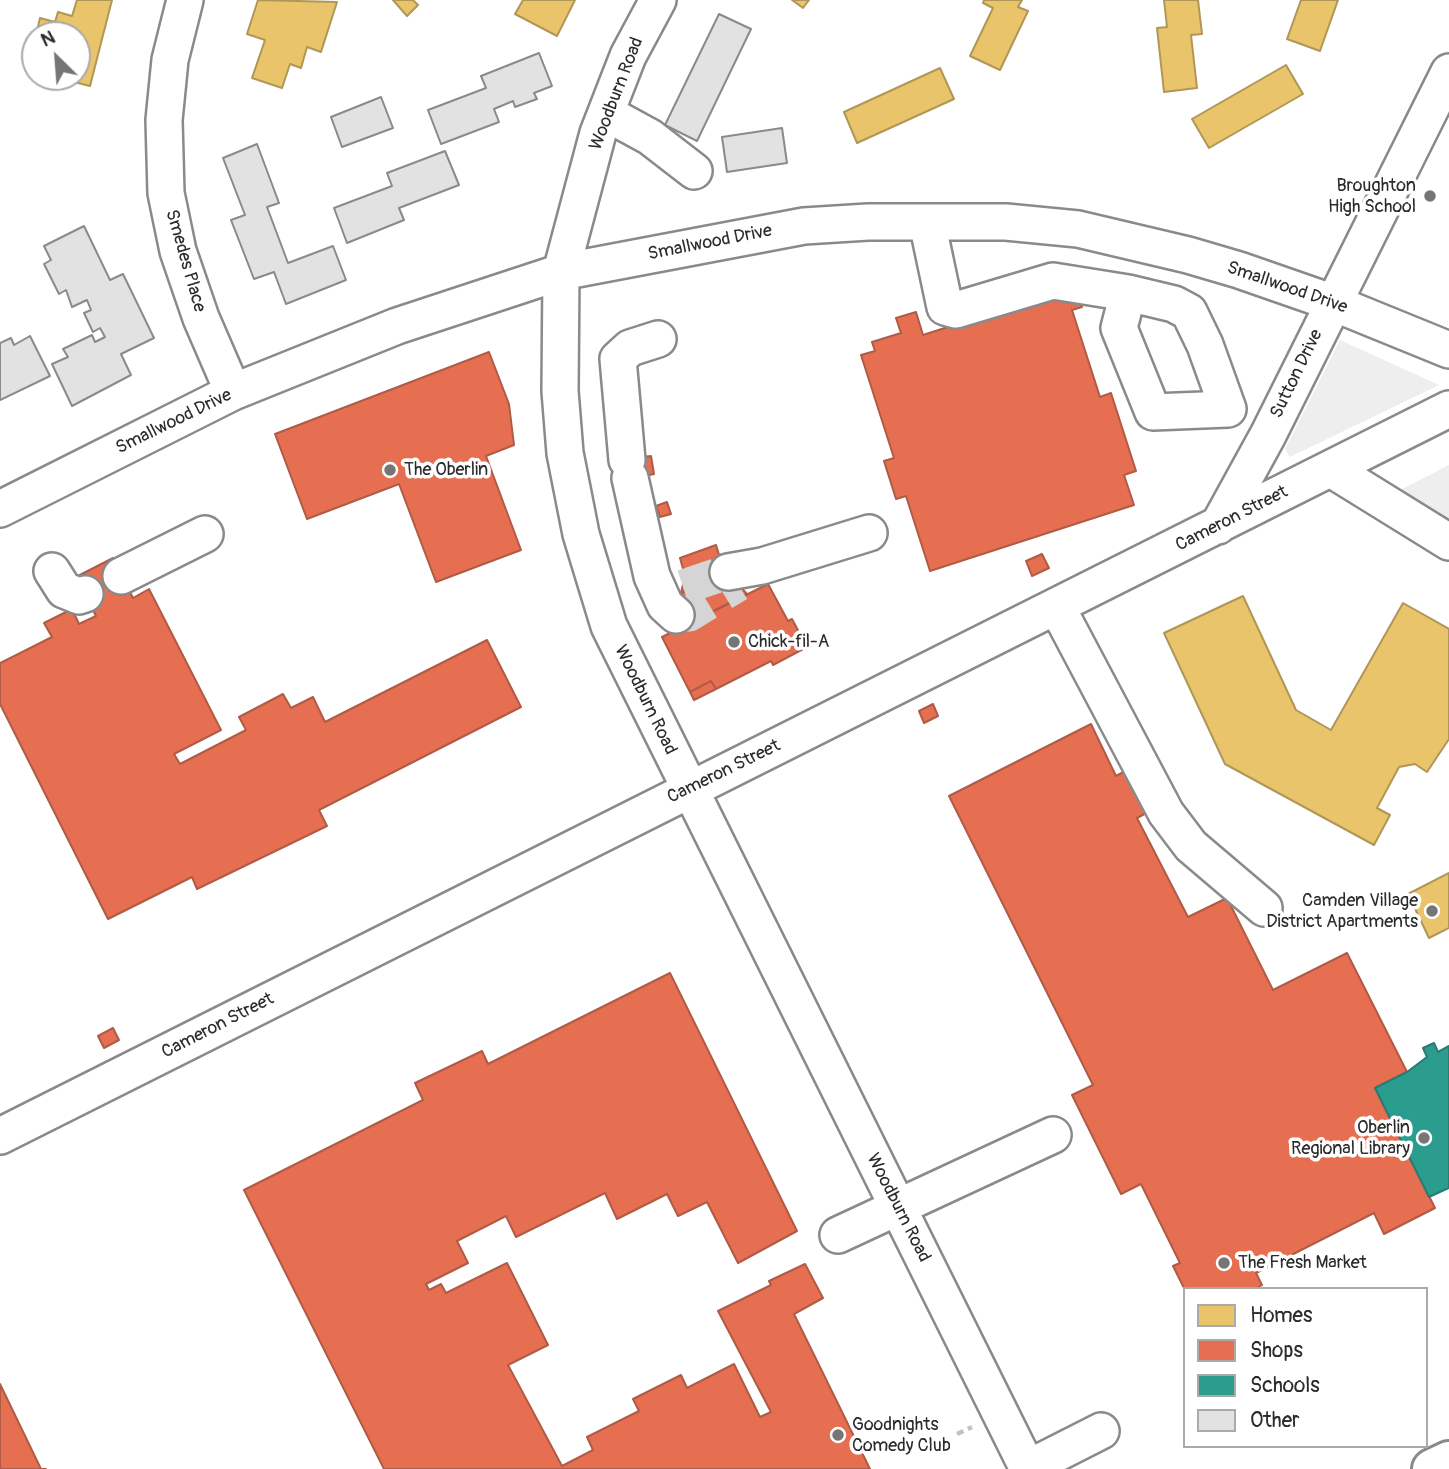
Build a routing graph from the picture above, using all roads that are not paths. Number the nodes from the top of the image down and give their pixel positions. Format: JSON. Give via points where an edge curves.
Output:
{"nodes":[{"id":1,"x":185,"y":0,"type":"edge"},
{"id":2,"x":658,"y":0,"type":"edge"},
{"id":3,"x":1449,"y":72,"type":"edge"},
{"id":4,"x":606,"y":113,"type":"junction"},
{"id":5,"x":694,"y":171,"type":"dead end"},
{"id":6,"x":927,"y":222,"type":"junction"},
{"id":7,"x":561,"y":272,"type":"junction"},
{"id":8,"x":1128,"y":293,"type":"junction"},
{"id":9,"x":1331,"y":302,"type":"junction"},
{"id":10,"x":658,"y":339,"type":"dead end"},
{"id":11,"x":1449,"y":351,"type":"edge"},
{"id":12,"x":233,"y":392,"type":"junction"},
{"id":13,"x":1228,"y":408,"type":"junction"},
{"id":14,"x":1449,"y":409,"type":"edge"},
{"id":15,"x":1268,"y":435,"type":"junction"},
{"id":16,"x":1331,"y":469,"type":"junction"},
{"id":17,"x":0,"y":509,"type":"edge"},
{"id":18,"x":1218,"y":526,"type":"junction"},
{"id":19,"x":869,"y":533,"type":"dead end"},
{"id":20,"x":205,"y":534,"type":"dead end"},
{"id":21,"x":1449,"y":542,"type":"edge"},
{"id":22,"x":52,"y":571,"type":"dead end"},
{"id":23,"x":743,"y":574,"type":"tunnel mouth"},
{"id":24,"x":121,"y":576,"type":"dead end"},
{"id":25,"x":85,"y":594,"type":"dead end"},
{"id":26,"x":672,"y":598,"type":"dead end"},
{"id":27,"x":1057,"y":607,"type":"junction"},
{"id":28,"x":688,"y":788,"type":"junction"},
{"id":29,"x":1264,"y":908,"type":"dead end"},
{"id":30,"x":1053,"y":1135,"type":"dead end"},
{"id":31,"x":0,"y":1136,"type":"edge"},
{"id":32,"x":898,"y":1209,"type":"junction"},
{"id":33,"x":838,"y":1235,"type":"dead end"},
{"id":34,"x":1101,"y":1432,"type":"dead end"},
{"id":35,"x":1449,"y":1461,"type":"edge"},
{"id":36,"x":1028,"y":1469,"type":"edge"},
{"id":37,"x":1432,"y":1469,"type":"edge"}],
"edges":[{"from":1,"to":12,"type":"street","name":"Smedes Place","via":[[170,60],[164,120],[166,194],[178,251]]},
{"from":2,"to":4,"type":"street","name":"Woodburn Road","via":[[628,56]]},
{"from":3,"to":9,"type":"street","name":"Sutton Drive"},
{"from":4,"to":5,"type":"street","via":[[650,136]]},
{"from":4,"to":7,"type":"street","name":"Woodburn Road"},
{"from":6,"to":7,"type":"street","name":"Smallwood Drive","via":[[804,226]]},
{"from":6,"to":8,"type":"street","via":[[945,307],[956,310],[1054,281]]},
{"from":6,"to":9,"type":"street","name":"Smallwood Drive","via":[[1006,222],[1078,229],[1188,255]]},
{"from":7,"to":12,"type":"street","name":"Smallwood Drive","via":[[397,326]]},
{"from":7,"to":28,"type":"street","name":"Woodburn Road","via":[[563,425],[581,534],[609,626]]},
{"from":8,"to":13,"type":"street","via":[[1189,312]]},
{"from":8,"to":13,"type":"street","via":[[1119,328],[1153,412]]},
{"from":9,"to":11,"type":"street","name":"Smallwood Drive"},
{"from":9,"to":15,"type":"street","name":"Sutton Drive"},
{"from":10,"to":26,"type":"street","via":[[629,348],[618,359],[629,469],[648,564]]},
{"from":12,"to":17,"type":"street","name":"Smallwood Drive"},
{"from":13,"to":15,"type":"street"},
{"from":14,"to":16,"type":"street","name":"Cameron Street"},
{"from":15,"to":18,"type":"street","name":"Sutton Drive"},
{"from":16,"to":18,"type":"street","name":"Cameron Street"},
{"from":16,"to":21,"type":"street"},
{"from":18,"to":27,"type":"street","name":"Cameron Street"},
{"from":19,"to":23,"type":"street"},
{"from":20,"to":24,"type":"street"},
{"from":22,"to":25,"type":"street","via":[[64,590]]},
{"from":27,"to":28,"type":"street","name":"Cameron Street"},
{"from":27,"to":29,"type":"street","via":[[1166,813],[1191,846]]},
{"from":28,"to":31,"type":"street","name":"Cameron Street"},
{"from":28,"to":32,"type":"street","name":"Woodburn Road"},
{"from":30,"to":32,"type":"street"},
{"from":32,"to":33,"type":"street"},
{"from":32,"to":36,"type":"street","name":"Woodburn Road"},
{"from":34,"to":36,"type":"street"},
{"from":35,"to":37,"type":"main road"}]}
